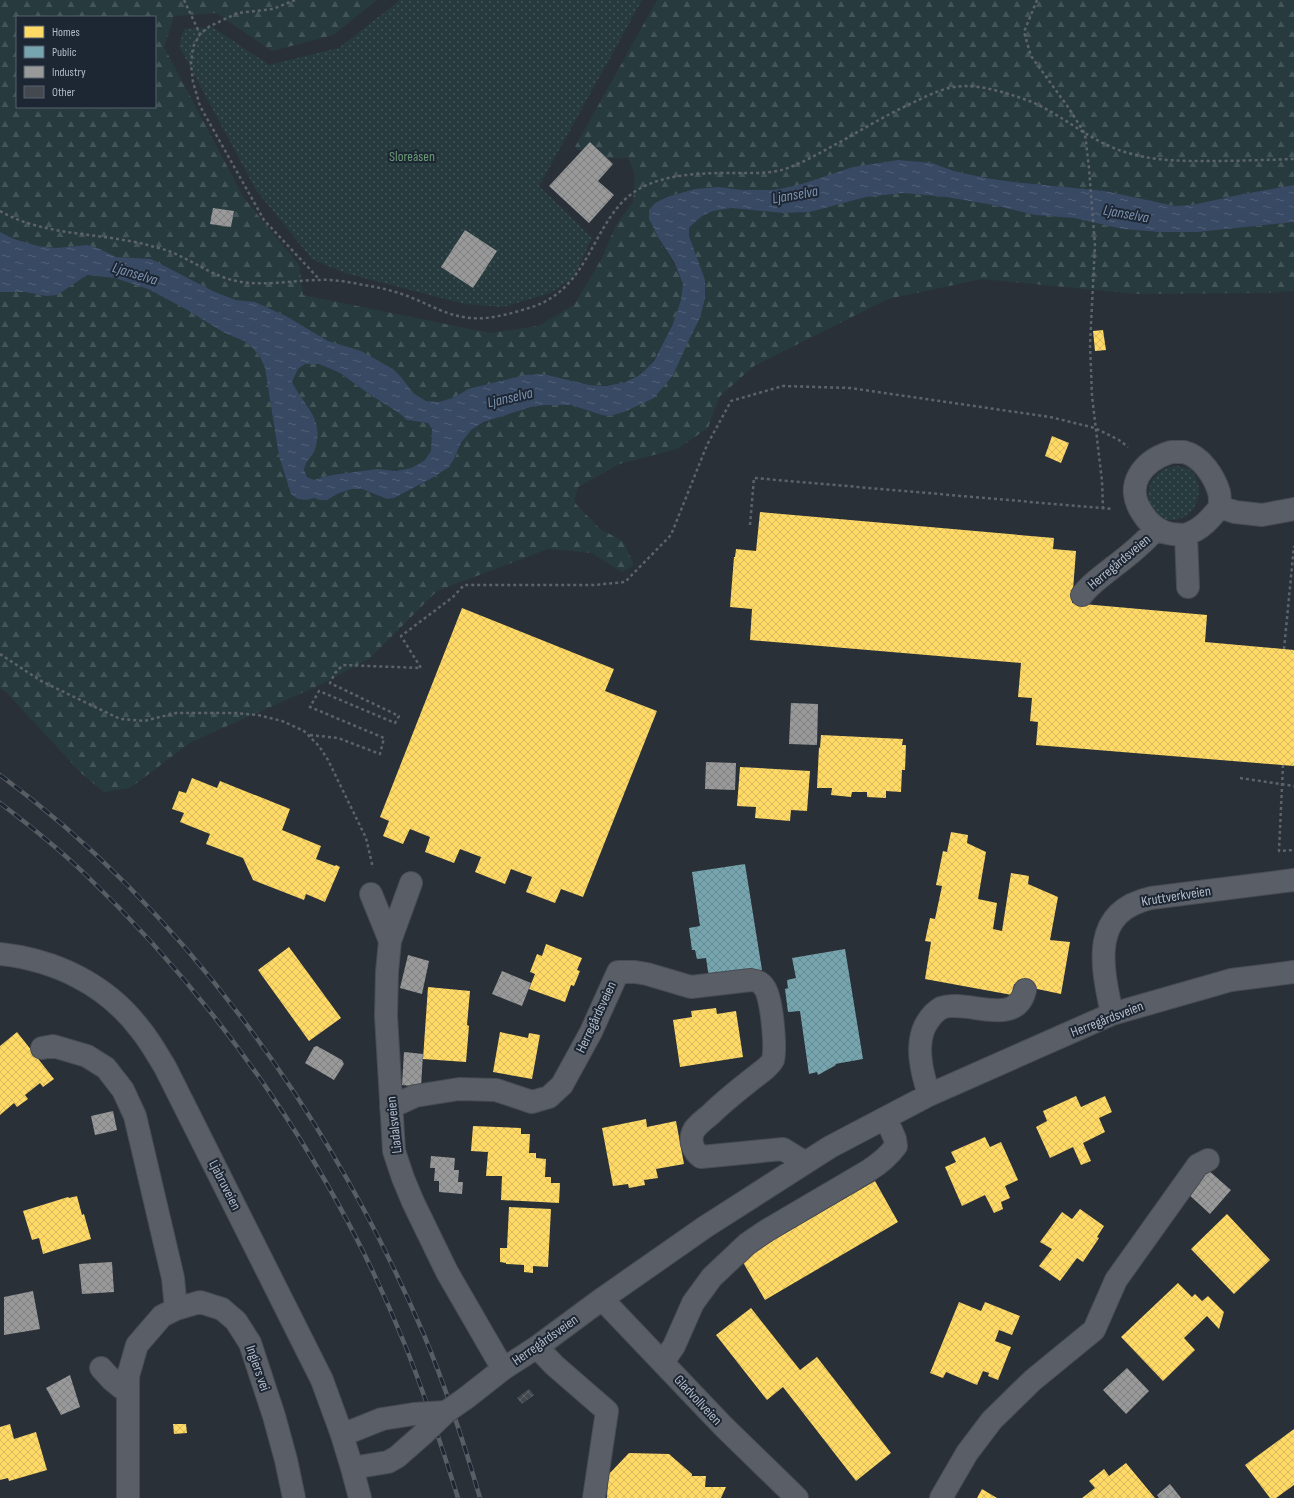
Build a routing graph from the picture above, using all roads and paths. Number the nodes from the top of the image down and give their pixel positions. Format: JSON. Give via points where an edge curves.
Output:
{"nodes":[{"id":1,"x":184,"y":0,"type":"edge"},
{"id":2,"x":295,"y":0,"type":"edge"},
{"id":3,"x":1037,"y":0,"type":"edge"},
{"id":4,"x":200,"y":34,"type":"junction"},
{"id":5,"x":1085,"y":134,"type":"junction"},
{"id":6,"x":1294,"y":159,"type":"edge"},
{"id":7,"x":0,"y":211,"type":"edge"},
{"id":8,"x":320,"y":280,"type":"junction"},
{"id":9,"x":1096,"y":428,"type":"junction"},
{"id":10,"x":1149,"y":462,"type":"junction"},
{"id":11,"x":1220,"y":507,"type":"junction"},
{"id":12,"x":1103,"y":508,"type":"junction"},
{"id":13,"x":1138,"y":508,"type":"junction"},
{"id":14,"x":1294,"y":509,"type":"edge"},
{"id":15,"x":750,"y":525,"type":"dead end"},
{"id":16,"x":1156,"y":529,"type":"junction"},
{"id":17,"x":1186,"y":535,"type":"junction"},
{"id":18,"x":1294,"y":546,"type":"edge"},
{"id":19,"x":1188,"y":587,"type":"dead end"},
{"id":20,"x":1082,"y":595,"type":"dead end"},
{"id":21,"x":1284,"y":649,"type":"dead end"},
{"id":22,"x":0,"y":654,"type":"edge"},
{"id":23,"x":310,"y":735,"type":"junction"},
{"id":24,"x":1283,"y":765,"type":"dead end"},
{"id":25,"x":1240,"y":778,"type":"dead end"},
{"id":26,"x":1294,"y":786,"type":"edge"},
{"id":27,"x":1294,"y":850,"type":"edge"},
{"id":28,"x":1294,"y":880,"type":"edge"},
{"id":29,"x":411,"y":883,"type":"dead end"},
{"id":30,"x":371,"y":894,"type":"joint"},
{"id":31,"x":390,"y":941,"type":"junction"},
{"id":32,"x":0,"y":954,"type":"edge"},
{"id":33,"x":1294,"y":972,"type":"edge"},
{"id":34,"x":1025,"y":990,"type":"dead end"},
{"id":35,"x":1112,"y":1014,"type":"junction"},
{"id":36,"x":42,"y":1048,"type":"dead end"},
{"id":37,"x":929,"y":1095,"type":"junction"},
{"id":38,"x":391,"y":1107,"type":"junction"},
{"id":39,"x":886,"y":1118,"type":"junction"},
{"id":40,"x":1208,"y":1160,"type":"dead end"},
{"id":41,"x":804,"y":1162,"type":"junction"},
{"id":42,"x":602,"y":1299,"type":"junction"},
{"id":43,"x":176,"y":1309,"type":"junction"},
{"id":44,"x":537,"y":1348,"type":"junction"},
{"id":45,"x":663,"y":1362,"type":"junction"},
{"id":46,"x":100,"y":1368,"type":"dead end"},
{"id":47,"x":503,"y":1369,"type":"junction"},
{"id":48,"x":128,"y":1393,"type":"junction"},
{"id":49,"x":446,"y":1412,"type":"junction"},
{"id":50,"x":342,"y":1435,"type":"junction"},
{"id":51,"x":352,"y":1468,"type":"junction"},
{"id":52,"x":128,"y":1498,"type":"edge"},
{"id":53,"x":294,"y":1498,"type":"edge"},
{"id":54,"x":360,"y":1498,"type":"edge"},
{"id":55,"x":594,"y":1498,"type":"edge"},
{"id":56,"x":797,"y":1498,"type":"edge"},
{"id":57,"x":941,"y":1498,"type":"edge"}],
"edges":[{"from":1,"to":4,"type":"path"},
{"from":2,"to":4,"type":"path","via":[[273,9],[238,13],[210,26]]},
{"from":3,"to":5,"type":"path","via":[[1024,32],[1030,56]]},
{"from":4,"to":8,"type":"path","via":[[193,47],[191,64],[200,106],[264,220]]},
{"from":5,"to":6,"type":"path","via":[[1107,146],[1146,158],[1173,161]]},
{"from":5,"to":8,"type":"path","via":[[1034,103],[1014,96],[986,88],[950,88],[933,93],[887,115],[826,149],[781,170],[692,175],[671,178],[640,188],[616,209],[571,281],[554,296],[533,307],[501,315],[471,318],[444,312],[386,289]]},
{"from":5,"to":9,"type":"path","via":[[1095,246],[1090,344]]},
{"from":7,"to":8,"type":"path","via":[[42,226],[149,245],[172,252],[207,271],[242,282],[263,284]]},
{"from":9,"to":10,"type":"path","via":[[1119,440]]},
{"from":9,"to":12,"type":"path"},
{"from":9,"to":23,"type":"path","via":[[1050,417],[850,388],[783,386],[731,401],[707,445],[671,535],[625,582],[594,585],[464,585],[453,597],[401,636],[421,668],[343,665],[332,678],[330,683],[399,716],[395,723],[319,691],[310,707],[384,738],[380,754],[338,738]]},
{"from":10,"to":11,"type":"street","via":[[1171,452],[1184,452],[1196,458],[1212,477],[1219,492]]},
{"from":10,"to":13,"type":"street","via":[[1139,474],[1134,493]]},
{"from":11,"to":14,"type":"street","via":[[1235,512],[1262,515]]},
{"from":11,"to":17,"type":"street","via":[[1197,530]]},
{"from":12,"to":13,"type":"path","via":[[1122,511]]},
{"from":12,"to":15,"type":"path","via":[[754,478]]},
{"from":13,"to":16,"type":"street"},
{"from":16,"to":17,"type":"street"},
{"from":16,"to":20,"type":"street","name":"Herregårdsveien","via":[[1134,552],[1088,586]]},
{"from":17,"to":19,"type":"street"},
{"from":18,"to":21,"type":"path"},
{"from":22,"to":23,"type":"path","via":[[41,681],[120,718],[144,721],[176,713],[206,712],[258,715],[282,721]]},
{"from":23,"to":30,"type":"path","via":[[328,760],[366,838],[373,864]]},
{"from":24,"to":27,"type":"path","bridge":true,"via":[[1279,851]]},
{"from":25,"to":26,"type":"path"},
{"from":28,"to":35,"type":"street","name":"Kruttverkveien","via":[[1151,898],[1137,901],[1125,909],[1108,927],[1103,950]]},
{"from":29,"to":31,"type":"street","name":"Liadalsveien"},
{"from":30,"to":31,"type":"street"},
{"from":31,"to":38,"type":"street","name":"Liadalsveien","via":[[386,1016]]},
{"from":32,"to":50,"type":"street","name":"Ljabruveien","via":[[37,960],[78,976],[111,998],[140,1028],[166,1067],[302,1339],[322,1380]]},
{"from":33,"to":35,"type":"street","name":"Herregårdsveien","via":[[1231,980]]},
{"from":34,"to":37,"type":"street","via":[[1020,1003],[1009,1009],[988,1010],[952,1006],[940,1009],[932,1015],[924,1026],[921,1040],[921,1062]]},
{"from":35,"to":37,"type":"street","name":"Herregårdsveien"},
{"from":36,"to":43,"type":"street","via":[[53,1046],[86,1056],[106,1068],[123,1090],[135,1116],[173,1278]]},
{"from":37,"to":39,"type":"street","name":"Herregårdsveien"},
{"from":38,"to":41,"type":"street","name":"Herregårdsveien","via":[[415,1096],[459,1089],[496,1090],[532,1102],[549,1097],[562,1085],[591,1032],[618,972],[647,974],[691,987],[751,980],[760,982],[768,992],[774,1037],[772,1063],[720,1105],[694,1130],[691,1139],[693,1149],[701,1157],[783,1149]]},
{"from":38,"to":47,"type":"street","name":"Liadalsveien","via":[[394,1151],[403,1178],[447,1272]]},
{"from":39,"to":41,"type":"street","name":"Herregårdsveien"},
{"from":39,"to":45,"type":"street","via":[[895,1139],[896,1146],[891,1153],[868,1171],[747,1244],[712,1277],[693,1303],[674,1346]]},
{"from":40,"to":57,"type":"street","via":[[1198,1165],[1116,1280],[1094,1330],[1034,1380],[992,1420],[967,1453]]},
{"from":41,"to":42,"type":"street","name":"Herregårdsveien"},
{"from":42,"to":44,"type":"street","name":"Herregårdsveien"},
{"from":42,"to":45,"type":"street","name":"Gladvollveien"},
{"from":43,"to":48,"type":"street","name":"Ingiers vei","via":[[162,1316],[137,1345],[128,1376]]},
{"from":43,"to":53,"type":"street","name":"Ingiers vei","via":[[200,1302],[222,1309],[236,1322],[250,1343],[274,1416]]},
{"from":44,"to":47,"type":"street","name":"Herregårdsveien"},
{"from":44,"to":55,"type":"street","via":[[606,1410]]},
{"from":45,"to":56,"type":"street","name":"Gladvollveien","via":[[723,1426]]},
{"from":46,"to":48,"type":"street"},
{"from":47,"to":49,"type":"street","name":"Herregårdsveien","bridge":true},
{"from":48,"to":52,"type":"street","name":"Ingiers vei"},
{"from":49,"to":50,"type":"street","bridge":true,"via":[[382,1419]]},
{"from":49,"to":51,"type":"street","name":"Herregårdsveien","bridge":true,"via":[[397,1457],[388,1462]]},
{"from":50,"to":51,"type":"street","name":"Ljabruveien"},
{"from":51,"to":54,"type":"street","name":"Ljabruveien"}]}
